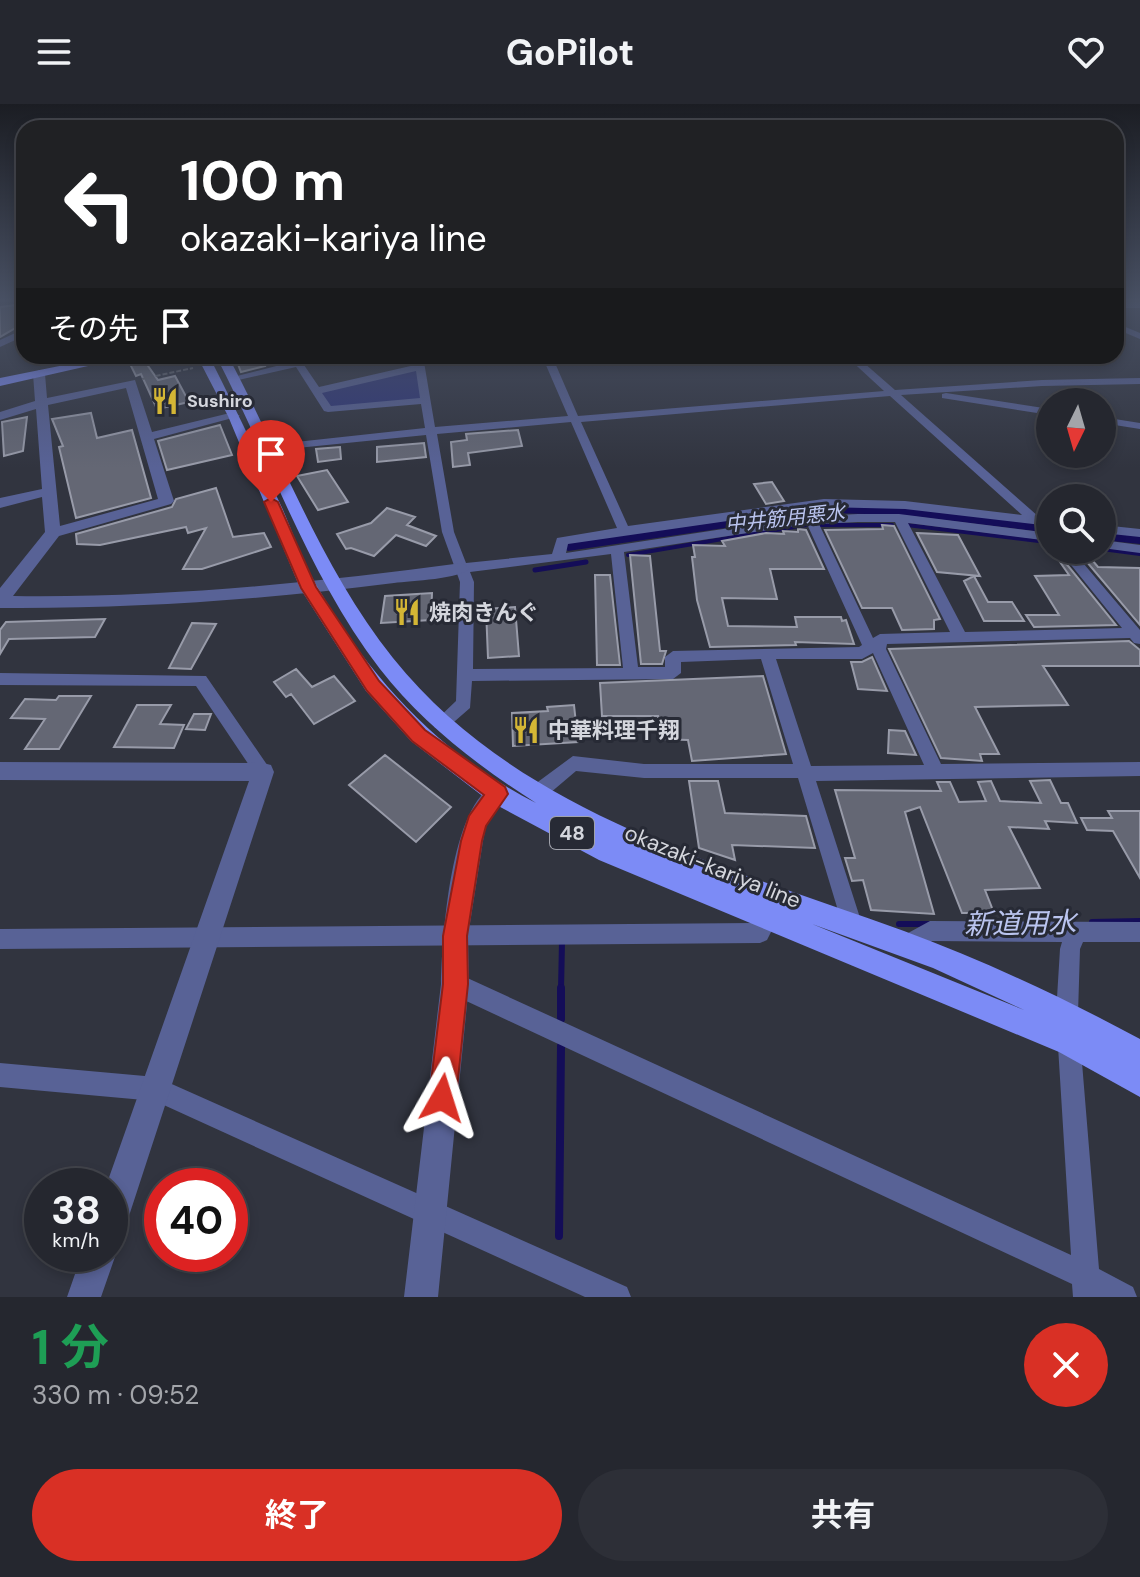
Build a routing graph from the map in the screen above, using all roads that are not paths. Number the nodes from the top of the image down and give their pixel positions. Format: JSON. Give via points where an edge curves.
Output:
{"nodes":[{"id":1,"x":87,"y":364,"type":"edge"},
{"id":2,"x":213,"y":364,"type":"edge"},
{"id":3,"x":217,"y":364,"type":"edge"},
{"id":4,"x":282,"y":364,"type":"edge"},
{"id":5,"x":299,"y":364,"type":"edge"},
{"id":6,"x":409,"y":364,"type":"edge"},
{"id":7,"x":419,"y":364,"type":"edge"},
{"id":8,"x":550,"y":364,"type":"edge"},
{"id":9,"x":860,"y":364,"type":"edge"},
{"id":10,"x":39,"y":374,"type":"junction"},
{"id":11,"x":234,"y":378,"type":"junction"},
{"id":12,"x":1140,"y":381,"type":"edge"},
{"id":13,"x":0,"y":382,"type":"edge"},
{"id":14,"x":930,"y":390,"type":"junction"},
{"id":15,"x":316,"y":391,"type":"junction"},
{"id":16,"x":892,"y":393,"type":"junction"},
{"id":17,"x":424,"y":401,"type":"junction"},
{"id":18,"x":42,"y":403,"type":"junction"},
{"id":19,"x":1036,"y":410,"type":"edge"},
{"id":20,"x":0,"y":416,"type":"edge"},
{"id":21,"x":234,"y":416,"type":"junction"},
{"id":22,"x":575,"y":421,"type":"junction"},
{"id":23,"x":1116,"y":422,"type":"edge"},
{"id":24,"x":1140,"y":426,"type":"edge"},
{"id":25,"x":429,"y":431,"type":"junction"},
{"id":26,"x":147,"y":437,"type":"junction"},
{"id":27,"x":268,"y":454,"type":"junction"},
{"id":28,"x":50,"y":491,"type":"junction"},
{"id":29,"x":0,"y":503,"type":"edge"},
{"id":30,"x":792,"y":506,"type":"junction"},
{"id":31,"x":1036,"y":516,"type":"edge"},
{"id":32,"x":899,"y":518,"type":"junction"},
{"id":33,"x":806,"y":520,"type":"junction"},
{"id":34,"x":1036,"y":521,"type":"edge"},
{"id":35,"x":1116,"y":530,"type":"edge"},
{"id":36,"x":624,"y":531,"type":"junction"},
{"id":37,"x":53,"y":533,"type":"junction"},
{"id":38,"x":1036,"y":533,"type":"edge"},
{"id":39,"x":1140,"y":533,"type":"edge"},
{"id":40,"x":1116,"y":546,"type":"edge"},
{"id":41,"x":617,"y":549,"type":"junction"},
{"id":42,"x":1140,"y":549,"type":"edge"},
{"id":43,"x":558,"y":558,"type":"junction"},
{"id":44,"x":1077,"y":564,"type":"edge"},
{"id":45,"x":462,"y":568,"type":"junction"},
{"id":46,"x":333,"y":586,"type":"junction"},
{"id":47,"x":309,"y":588,"type":"junction"},
{"id":48,"x":0,"y":601,"type":"edge"},
{"id":49,"x":960,"y":637,"type":"junction"},
{"id":50,"x":1137,"y":637,"type":"edge"},
{"id":51,"x":874,"y":647,"type":"junction"},
{"id":52,"x":767,"y":653,"type":"junction"},
{"id":53,"x":631,"y":674,"type":"junction"},
{"id":54,"x":464,"y":675,"type":"junction"},
{"id":55,"x":0,"y":679,"type":"edge"},
{"id":56,"x":441,"y":723,"type":"junction"},
{"id":57,"x":1140,"y":769,"type":"edge"},
{"id":58,"x":0,"y":771,"type":"edge"},
{"id":59,"x":263,"y":772,"type":"junction"},
{"id":60,"x":936,"y":772,"type":"junction"},
{"id":61,"x":806,"y":774,"type":"junction"},
{"id":62,"x":537,"y":793,"type":"junction"},
{"id":63,"x":497,"y":794,"type":"junction"},
{"id":64,"x":769,"y":916,"type":"junction"},
{"id":65,"x":853,"y":927,"type":"junction"},
{"id":66,"x":1077,"y":932,"type":"junction"},
{"id":67,"x":1140,"y":932,"type":"edge"},
{"id":68,"x":455,"y":936,"type":"junction"},
{"id":69,"x":208,"y":938,"type":"junction"},
{"id":70,"x":0,"y":939,"type":"edge"},
{"id":71,"x":906,"y":945,"type":"junction"},
{"id":72,"x":455,"y":984,"type":"junction"},
{"id":73,"x":1067,"y":1014,"type":"junction"},
{"id":74,"x":1069,"y":1042,"type":"junction"},
{"id":75,"x":1140,"y":1055,"type":"edge"},
{"id":76,"x":3,"y":1082,"type":"edge"},
{"id":77,"x":1140,"y":1082,"type":"edge"},
{"id":78,"x":156,"y":1089,"type":"junction"},
{"id":79,"x":128,"y":1170,"type":"edge"},
{"id":80,"x":430,"y":1211,"type":"junction"},
{"id":81,"x":93,"y":1272,"type":"edge"},
{"id":82,"x":1085,"y":1286,"type":"edge"},
{"id":83,"x":84,"y":1297,"type":"edge"},
{"id":84,"x":421,"y":1297,"type":"edge"},
{"id":85,"x":617,"y":1297,"type":"edge"},
{"id":86,"x":1123,"y":1297,"type":"edge"}],
"edges":[{"from":1,"to":10,"type":"main road"},
{"from":2,"to":21,"type":"main road","name":"okazaki-kariya line","number":"48"},
{"from":3,"to":11,"type":"main road","name":"okazaki-kariya line","number":"48"},
{"from":4,"to":11,"type":"street"},
{"from":5,"to":15,"type":"street"},
{"from":6,"to":15,"type":"street"},
{"from":7,"to":17,"type":"street"},
{"from":8,"to":22,"type":"street"},
{"from":9,"to":16,"type":"street"},
{"from":10,"to":13,"type":"main road"},
{"from":10,"to":18,"type":"street"},
{"from":11,"to":27,"type":"main road","name":"okazaki-kariya line","number":"48"},
{"from":12,"to":14,"type":"street"},
{"from":14,"to":16,"type":"street"},
{"from":14,"to":19,"type":"street"},
{"from":15,"to":17,"type":"street","via":[[328,409]]},
{"from":16,"to":22,"type":"street"},
{"from":16,"to":31,"type":"street"},
{"from":17,"to":25,"type":"street"},
{"from":18,"to":20,"type":"street"},
{"from":18,"to":26,"type":"street","via":[[131,383]]},
{"from":18,"to":28,"type":"street"},
{"from":21,"to":26,"type":"street"},
{"from":21,"to":47,"type":"main road","name":"okazaki-kariya line","number":"48"},
{"from":22,"to":25,"type":"street"},
{"from":22,"to":36,"type":"street"},
{"from":23,"to":24,"type":"street"},
{"from":25,"to":27,"type":"street","via":[[296,445]]},
{"from":25,"to":45,"type":"street","via":[[448,532]]},
{"from":26,"to":37,"type":"street","via":[[166,501]]},
{"from":27,"to":46,"type":"main road","name":"okazaki-kariya line","number":"48"},
{"from":28,"to":29,"type":"street"},
{"from":28,"to":37,"type":"street"},
{"from":30,"to":33,"type":"street"},
{"from":30,"to":34,"type":"street","via":[[905,505]]},
{"from":30,"to":36,"type":"street"},
{"from":32,"to":33,"type":"street"},
{"from":32,"to":38,"type":"street"},
{"from":32,"to":49,"type":"street"},
{"from":33,"to":41,"type":"street"},
{"from":33,"to":51,"type":"street"},
{"from":35,"to":39,"type":"street"},
{"from":36,"to":43,"type":"street","via":[[562,541]]},
{"from":37,"to":48,"type":"street"},
{"from":40,"to":42,"type":"street"},
{"from":41,"to":43,"type":"street"},
{"from":41,"to":53,"type":"street"},
{"from":43,"to":45,"type":"street"},
{"from":44,"to":50,"type":"street"},
{"from":45,"to":46,"type":"street"},
{"from":45,"to":54,"type":"street","via":[[467,582]]},
{"from":46,"to":47,"type":"street"},
{"from":46,"to":56,"type":"main road","name":"okazaki-kariya line","number":"48","via":[[388,666]]},
{"from":47,"to":48,"type":"street","via":[[200,597]]},
{"from":47,"to":63,"type":"main road","name":"okazaki-kariya line","number":"48","via":[[373,686],[418,735]]},
{"from":49,"to":50,"type":"street"},
{"from":49,"to":51,"type":"street","via":[[880,639]]},
{"from":51,"to":52,"type":"street","via":[[862,653]]},
{"from":51,"to":60,"type":"street"},
{"from":52,"to":53,"type":"street","via":[[673,657],[673,673]]},
{"from":52,"to":61,"type":"street"},
{"from":53,"to":54,"type":"street"},
{"from":54,"to":56,"type":"street","via":[[464,704]]},
{"from":55,"to":59,"type":"street","via":[[200,680]]},
{"from":56,"to":62,"type":"main road","name":"okazaki-kariya line","number":"48"},
{"from":57,"to":60,"type":"street"},
{"from":58,"to":59,"type":"street"},
{"from":59,"to":69,"type":"street"},
{"from":60,"to":61,"type":"street"},
{"from":61,"to":62,"type":"street","via":[[644,771],[573,763]]},
{"from":61,"to":65,"type":"street"},
{"from":62,"to":65,"type":"main road","name":"okazaki-kariya line","number":"48","via":[[636,845]]},
{"from":63,"to":64,"type":"main road","name":"okazaki-kariya line","number":"48","via":[[607,852]]},
{"from":63,"to":68,"type":"street","via":[[476,822]]},
{"from":64,"to":68,"type":"street","via":[[760,933]]},
{"from":64,"to":74,"type":"main road","name":"okazaki-kariya line","number":"48"},
{"from":65,"to":71,"type":"main road","name":"okazaki-kariya line","number":"48"},
{"from":66,"to":67,"type":"street"},
{"from":66,"to":71,"type":"street","via":[[930,931]]},
{"from":66,"to":73,"type":"street","via":[[1070,949]]},
{"from":68,"to":69,"type":"street"},
{"from":68,"to":72,"type":"street"},
{"from":69,"to":70,"type":"street"},
{"from":69,"to":78,"type":"street"},
{"from":71,"to":73,"type":"main road","name":"okazaki-kariya line","number":"48"},
{"from":72,"to":80,"type":"street"},
{"from":72,"to":82,"type":"street"},
{"from":73,"to":74,"type":"street"},
{"from":73,"to":75,"type":"main road","name":"okazaki-kariya line","number":"48"},
{"from":74,"to":77,"type":"main road","name":"okazaki-kariya line","number":"48"},
{"from":74,"to":82,"type":"street"},
{"from":76,"to":78,"type":"street"},
{"from":78,"to":79,"type":"street"},
{"from":78,"to":80,"type":"street"},
{"from":80,"to":84,"type":"street"},
{"from":80,"to":85,"type":"street"},
{"from":81,"to":83,"type":"street"},
{"from":82,"to":86,"type":"street"}]}
